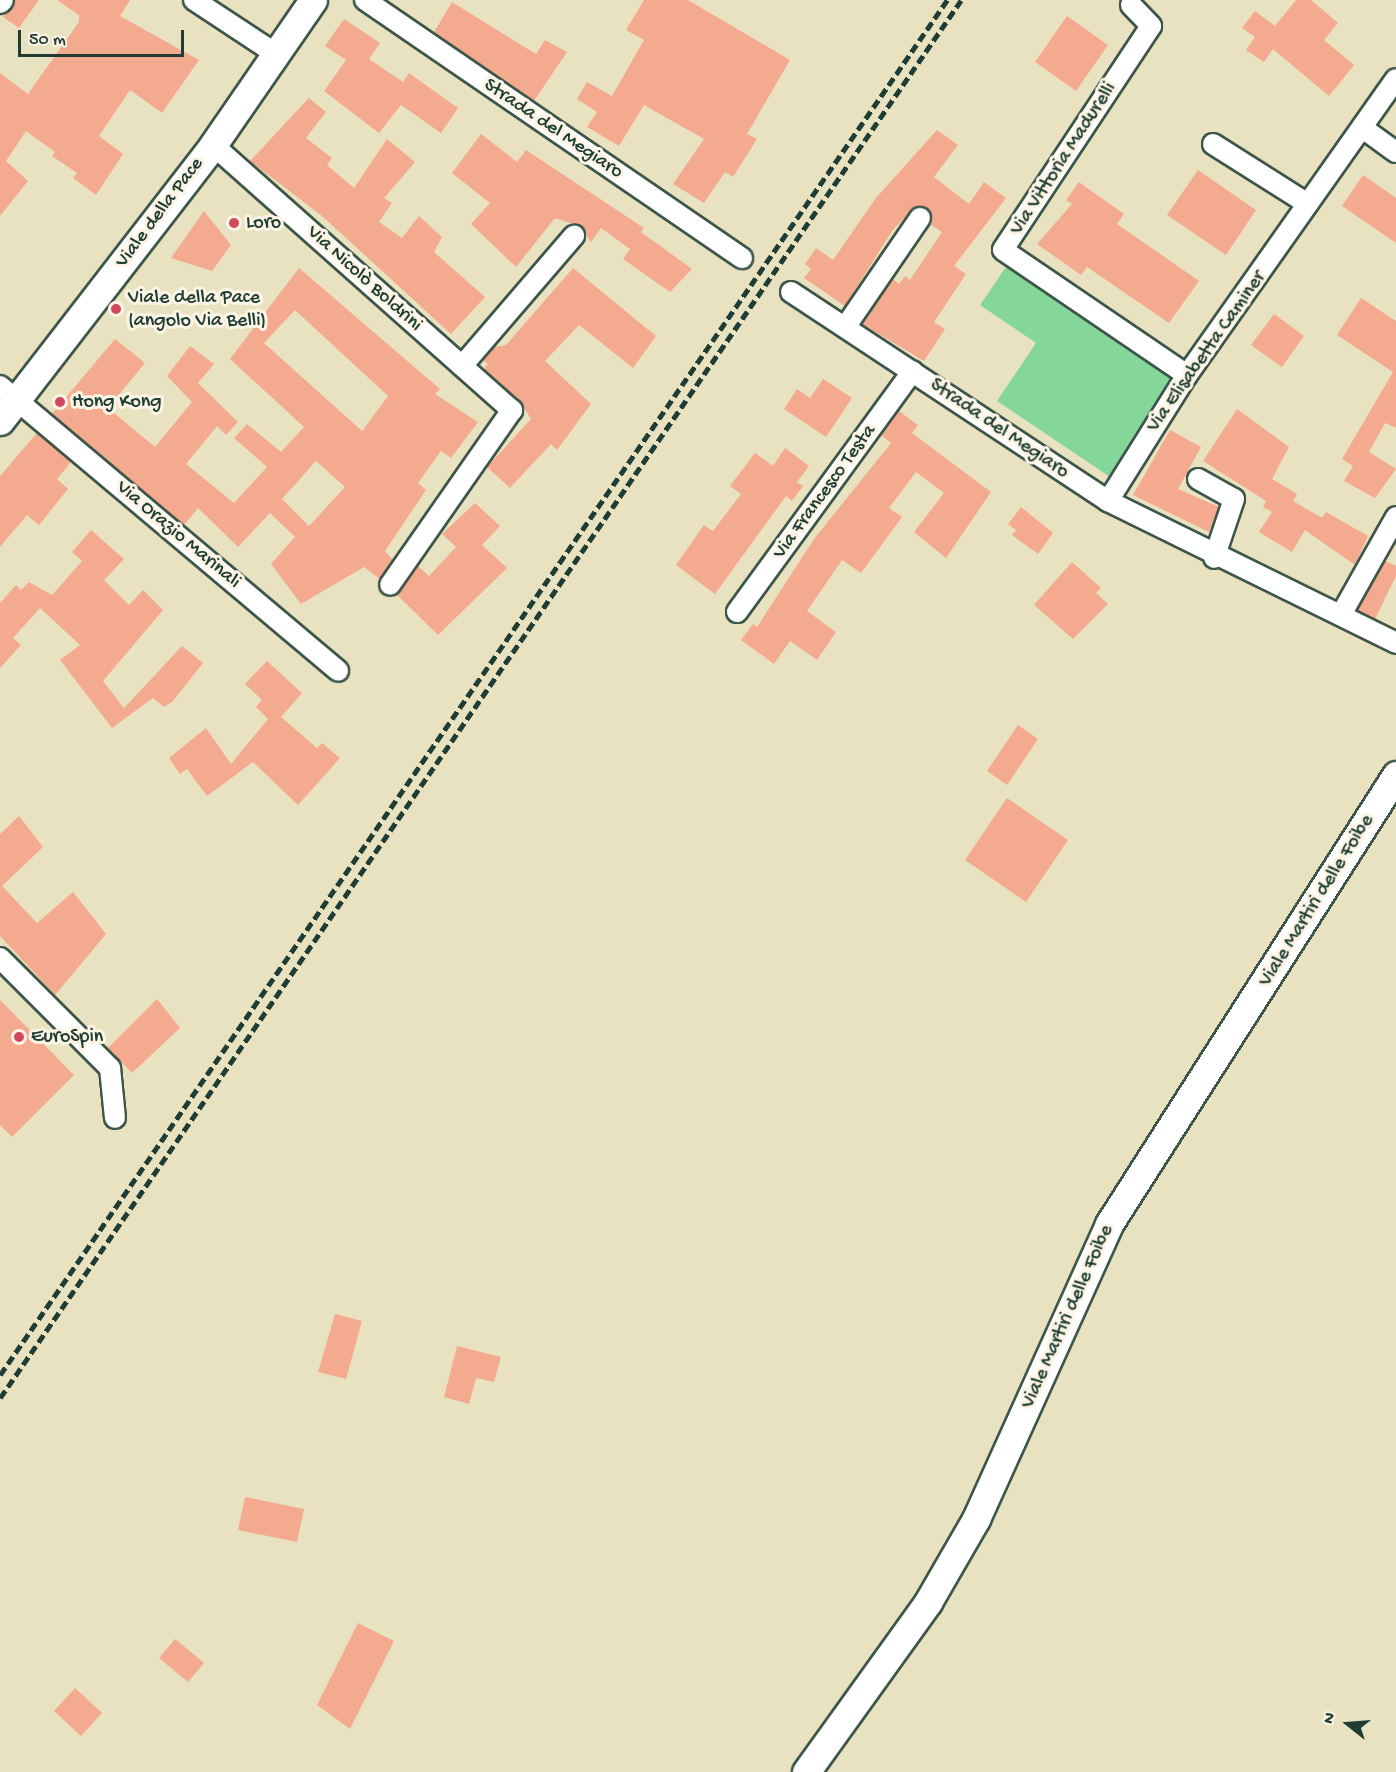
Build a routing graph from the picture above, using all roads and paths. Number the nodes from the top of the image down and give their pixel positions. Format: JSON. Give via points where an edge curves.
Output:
{"nodes":[{"id":1,"x":194,"y":0,"type":"edge"},
{"id":2,"x":313,"y":0,"type":"edge"},
{"id":3,"x":365,"y":0,"type":"edge"},
{"id":4,"x":1131,"y":5,"type":"dead end"},
{"id":5,"x":276,"y":54,"type":"junction"},
{"id":6,"x":1396,"y":79,"type":"edge"},
{"id":7,"x":1364,"y":129,"type":"junction"},
{"id":8,"x":1213,"y":144,"type":"dead end"},
{"id":9,"x":213,"y":145,"type":"junction"},
{"id":10,"x":1396,"y":152,"type":"edge"},
{"id":11,"x":1308,"y":204,"type":"junction"},
{"id":12,"x":920,"y":218,"type":"dead end"},
{"id":13,"x":574,"y":236,"type":"dead end"},
{"id":14,"x":742,"y":258,"type":"dead end"},
{"id":15,"x":791,"y":292,"type":"dead end"},
{"id":16,"x":846,"y":326,"type":"junction"},
{"id":17,"x":462,"y":366,"type":"junction"},
{"id":18,"x":912,"y":371,"type":"junction"},
{"id":19,"x":1187,"y":375,"type":"junction"},
{"id":20,"x":9,"y":393,"type":"edge"},
{"id":21,"x":0,"y":422,"type":"edge"},
{"id":22,"x":1198,"y":479,"type":"dead end"},
{"id":23,"x":1108,"y":501,"type":"junction"},
{"id":24,"x":1396,"y":517,"type":"edge"},
{"id":25,"x":1214,"y":558,"type":"junction"},
{"id":26,"x":390,"y":585,"type":"dead end"},
{"id":27,"x":737,"y":612,"type":"dead end"},
{"id":28,"x":1342,"y":613,"type":"junction"},
{"id":29,"x":1396,"y":643,"type":"edge"},
{"id":30,"x":338,"y":671,"type":"dead end"},
{"id":31,"x":1396,"y":775,"type":"edge"},
{"id":32,"x":0,"y":958,"type":"edge"},
{"id":33,"x":115,"y":1118,"type":"dead end"},
{"id":34,"x":806,"y":1772,"type":"edge"}],
"edges":[{"from":1,"to":5,"type":"street"},
{"from":2,"to":5,"type":"street","name":"Viale della Pace"},
{"from":3,"to":14,"type":"street","name":"Strada del Megiaro"},
{"from":4,"to":19,"type":"street","name":"Via Vittoria Madurelli","via":[[1151,26],[1003,250]]},
{"from":5,"to":9,"type":"street","name":"Viale della Pace"},
{"from":6,"to":7,"type":"street","name":"Via Elisabetta Caminer"},
{"from":7,"to":10,"type":"street"},
{"from":7,"to":11,"type":"street","name":"Via Elisabetta Caminer"},
{"from":8,"to":11,"type":"street"},
{"from":9,"to":17,"type":"street","name":"Via Nicolò Boldrini"},
{"from":9,"to":20,"type":"street","name":"Viale della Pace"},
{"from":11,"to":19,"type":"street","name":"Via Elisabetta Caminer"},
{"from":12,"to":16,"type":"street"},
{"from":13,"to":17,"type":"street"},
{"from":15,"to":16,"type":"street","name":"Strada del Megiaro"},
{"from":16,"to":18,"type":"street","name":"Strada del Megiaro"},
{"from":17,"to":26,"type":"street","name":"Via Nicolò Boldrini","via":[[512,410]]},
{"from":18,"to":23,"type":"street","name":"Strada del Megiaro"},
{"from":18,"to":27,"type":"street","name":"Via Francesco Testa"},
{"from":19,"to":23,"type":"street","name":"Via Elisabetta Caminer"},
{"from":20,"to":21,"type":"street","name":"Viale della Pace"},
{"from":20,"to":30,"type":"street","name":"Via Orazio Marinali"},
{"from":22,"to":25,"type":"street","via":[[1234,499]]},
{"from":23,"to":25,"type":"street","name":"Strada del Megiaro"},
{"from":24,"to":28,"type":"street"},
{"from":25,"to":28,"type":"street","name":"Strada del Megiaro"},
{"from":28,"to":29,"type":"street","name":"Strada del Megiaro"},
{"from":31,"to":34,"type":"street","name":"Viale Martiri delle Foibe","via":[[1109,1224],[976,1519],[928,1602]]},
{"from":32,"to":33,"type":"street","via":[[110,1068]]}]}
